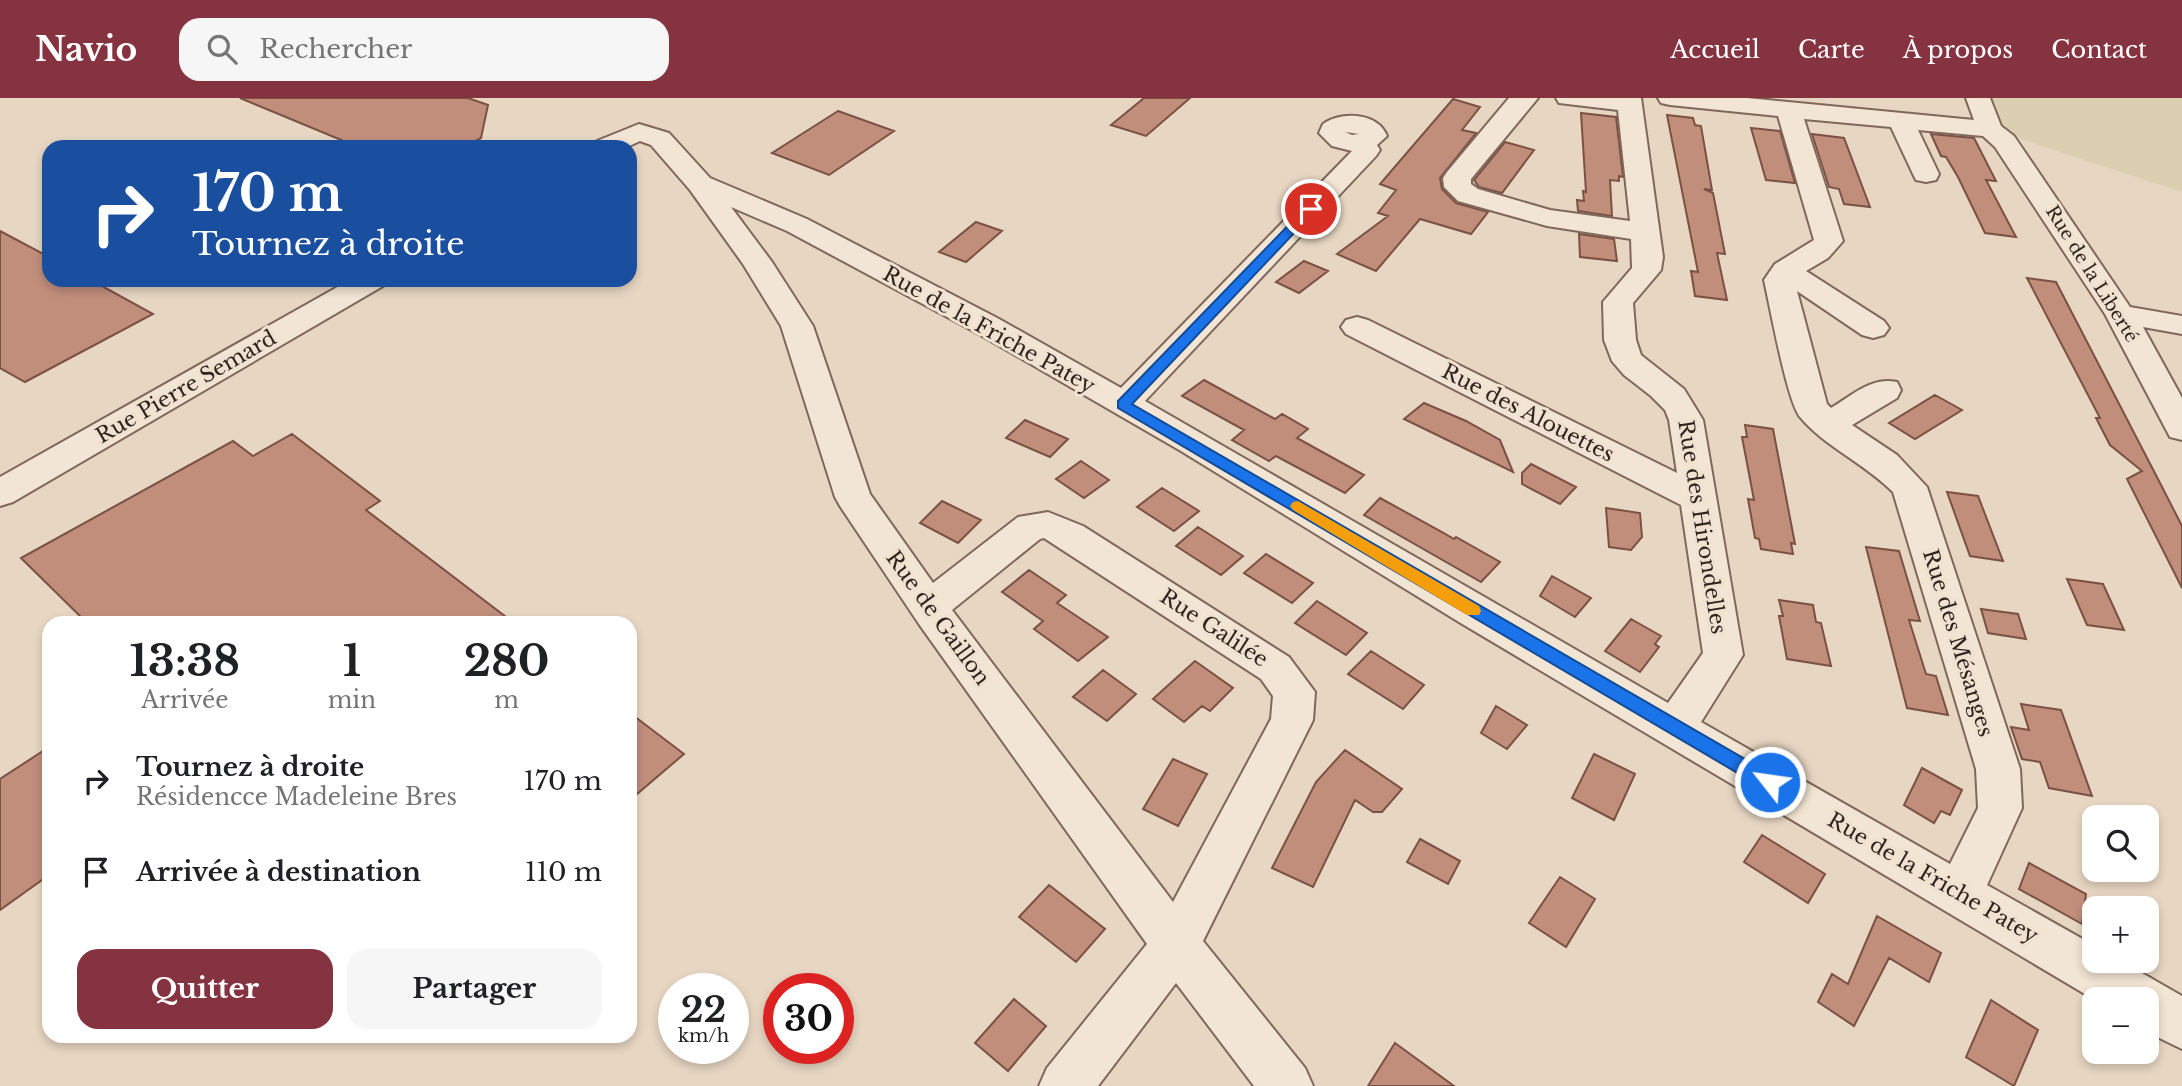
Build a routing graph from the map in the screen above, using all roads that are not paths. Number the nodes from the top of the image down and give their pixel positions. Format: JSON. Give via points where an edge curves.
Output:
{"nodes":[{"id":1,"x":1356,"y":98,"type":"edge"},
{"id":2,"x":1526,"y":98,"type":"edge"},
{"id":3,"x":1568,"y":98,"type":"edge"},
{"id":4,"x":1670,"y":98,"type":"edge"},
{"id":5,"x":1978,"y":98,"type":"edge"},
{"id":6,"x":1629,"y":101,"type":"edge"},
{"id":7,"x":1833,"y":106,"type":"edge"},
{"id":8,"x":1790,"y":111,"type":"junction"},
{"id":9,"x":1901,"y":121,"type":"junction"},
{"id":10,"x":629,"y":127,"type":"edge"},
{"id":11,"x":1990,"y":129,"type":"junction"},
{"id":12,"x":1926,"y":174,"type":"dead end"},
{"id":13,"x":701,"y":184,"type":"junction"},
{"id":14,"x":1645,"y":232,"type":"junction"},
{"id":15,"x":1785,"y":270,"type":"junction"},
{"id":16,"x":360,"y":287,"type":"edge"},
{"id":17,"x":2120,"y":314,"type":"junction"},
{"id":18,"x":2182,"y":325,"type":"edge"},
{"id":19,"x":1357,"y":327,"type":"dead end"},
{"id":20,"x":1872,"y":328,"type":"dead end"},
{"id":21,"x":1885,"y":390,"type":"dead end"},
{"id":22,"x":1123,"y":405,"type":"junction"},
{"id":23,"x":1828,"y":425,"type":"junction"},
{"id":24,"x":2182,"y":429,"type":"edge"},
{"id":25,"x":0,"y":493,"type":"edge"},
{"id":26,"x":1699,"y":499,"type":"junction"},
{"id":27,"x":929,"y":607,"type":"junction"},
{"id":28,"x":1675,"y":727,"type":"junction"},
{"id":29,"x":1960,"y":893,"type":"junction"},
{"id":30,"x":1177,"y":945,"type":"junction"},
{"id":31,"x":2120,"y":987,"type":"edge"},
{"id":32,"x":2159,"y":1011,"type":"edge"},
{"id":33,"x":2182,"y":1024,"type":"edge"},
{"id":34,"x":1065,"y":1086,"type":"edge"},
{"id":35,"x":1287,"y":1086,"type":"edge"}],
"edges":[{"from":1,"to":22,"type":"street","via":[[1338,116],[1341,123],[1369,128],[1374,136],[1363,143],[1367,150]]},
{"from":2,"to":14,"type":"street","via":[[1457,178],[1458,187],[1468,195],[1547,218]]},
{"from":3,"to":6,"type":"street"},
{"from":4,"to":8,"type":"street"},
{"from":5,"to":11,"type":"street"},
{"from":6,"to":14,"type":"street","name":"Rue des Hirondelles"},
{"from":7,"to":8,"type":"street"},
{"from":7,"to":9,"type":"street"},
{"from":8,"to":15,"type":"street","via":[[1829,242],[1822,251]]},
{"from":9,"to":11,"type":"street"},
{"from":9,"to":12,"type":"street"},
{"from":10,"to":13,"type":"street","name":"Rue de Gaillon","via":[[660,139]]},
{"from":11,"to":17,"type":"street","name":"Rue de la Liberté","via":[[2006,142]]},
{"from":13,"to":22,"type":"street","name":"Rue de la Friche Patey","via":[[797,225],[988,326]]},
{"from":13,"to":27,"type":"street","name":"Rue de Gaillon","via":[[797,326],[853,497]]},
{"from":14,"to":26,"type":"street","name":"Rue des Hirondelles","via":[[1646,270],[1618,302],[1623,352],[1681,406]]},
{"from":15,"to":20,"type":"street"},
{"from":15,"to":23,"type":"street","name":"Rue des Mésanges","via":[[1779,280],[1811,408]]},
{"from":16,"to":25,"type":"street","name":"Rue Pierre Semard"},
{"from":17,"to":18,"type":"street"},
{"from":17,"to":24,"type":"street","name":"Rue de la Liberté"},
{"from":19,"to":26,"type":"street","name":"Rue des Alouettes"},
{"from":21,"to":23,"type":"street"},
{"from":22,"to":28,"type":"street","name":"Rue de la Friche Patey"},
{"from":23,"to":29,"type":"street","name":"Rue des Mésanges","via":[[1885,463],[1909,487],[1998,769],[2000,808]]},
{"from":26,"to":28,"type":"street","name":"Rue des Hirondelles","via":[[1723,655]]},
{"from":27,"to":30,"type":"street","name":"Rue de Gaillon"},
{"from":27,"to":30,"type":"street","name":"Rue Galilée","via":[[1031,526],[1048,525],[1275,668],[1294,692],[1292,720]]},
{"from":28,"to":29,"type":"street","name":"Rue de la Friche Patey"},
{"from":29,"to":31,"type":"street","name":"Rue de la Friche Patey"},
{"from":30,"to":34,"type":"street","name":"Rue Galilée"},
{"from":30,"to":35,"type":"street","name":"Rue de Gaillon"},
{"from":32,"to":33,"type":"street"}]}
